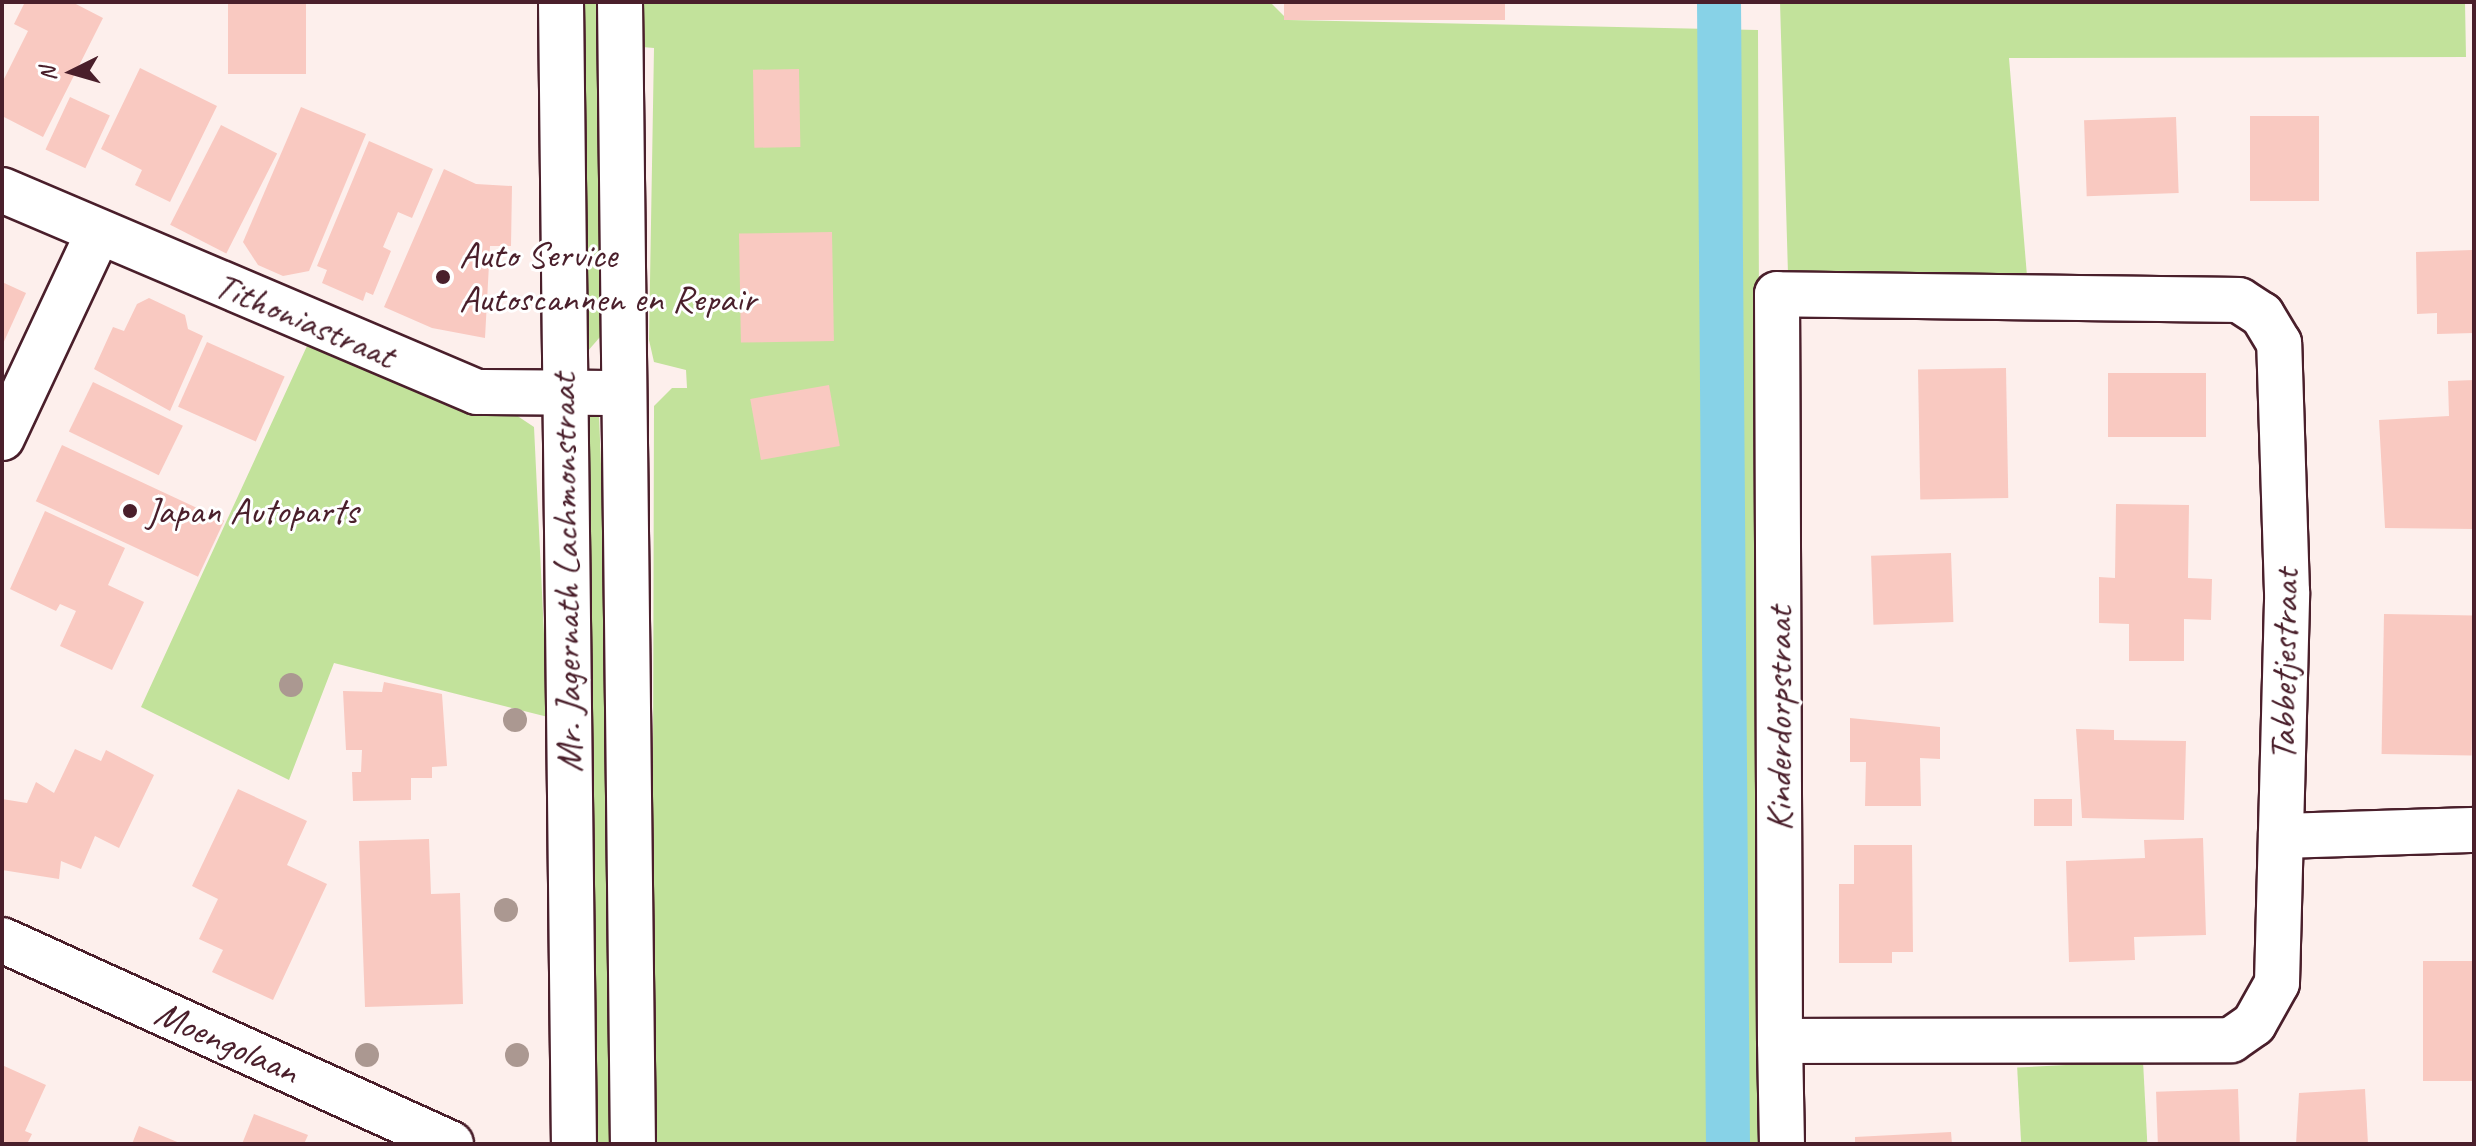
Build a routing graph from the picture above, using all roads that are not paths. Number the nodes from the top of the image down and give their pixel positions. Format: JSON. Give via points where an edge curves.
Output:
{"nodes":[{"id":1,"x":561,"y":2,"type":"edge"},
{"id":2,"x":620,"y":2,"type":"edge"},
{"id":3,"x":2,"y":190,"type":"edge"},
{"id":4,"x":98,"y":233,"type":"junction"},
{"id":5,"x":1777,"y":294,"type":"joint"},
{"id":6,"x":563,"y":393,"type":"junction"},
{"id":7,"x":620,"y":393,"type":"junction"},
{"id":8,"x":2,"y":438,"type":"edge"},
{"id":9,"x":2474,"y":830,"type":"edge"},
{"id":10,"x":2281,"y":836,"type":"junction"},
{"id":11,"x":2,"y":940,"type":"edge"},
{"id":12,"x":1780,"y":1041,"type":"junction"},
{"id":13,"x":451,"y":1144,"type":"edge"},
{"id":14,"x":574,"y":1144,"type":"edge"},
{"id":15,"x":633,"y":1144,"type":"edge"},
{"id":16,"x":1782,"y":1144,"type":"edge"}],
"edges":[{"from":1,"to":6,"type":"street","name":"Mr. Jagernath Lachmonstraat"},
{"from":2,"to":7,"type":"street","name":"Mr. Jagernath Lachmonstraat"},
{"from":3,"to":4,"type":"street","name":"Tithoniastraat"},
{"from":4,"to":6,"type":"street","name":"Tithoniastraat","via":[[477,392]]},
{"from":4,"to":8,"type":"street"},
{"from":5,"to":10,"type":"street","name":"Tabbetjestraat","via":[[2239,300],[2262,315],[2279,343],[2287,592]]},
{"from":5,"to":12,"type":"street","name":"Kinderdorpstraat"},
{"from":6,"to":7,"type":"street","name":"Tithoniastraat"},
{"from":6,"to":14,"type":"street","name":"Mr. Jagernath Lachmonstraat"},
{"from":7,"to":15,"type":"street","name":"Mr. Jagernath Lachmonstraat"},
{"from":9,"to":10,"type":"street"},
{"from":10,"to":12,"type":"street","name":"Tabbetjestraat","via":[[2277,983],[2254,1024],[2231,1040]]},
{"from":11,"to":13,"type":"street","name":"Moengolaan"},
{"from":12,"to":16,"type":"street","name":"Kinderdorpstraat"}]}
